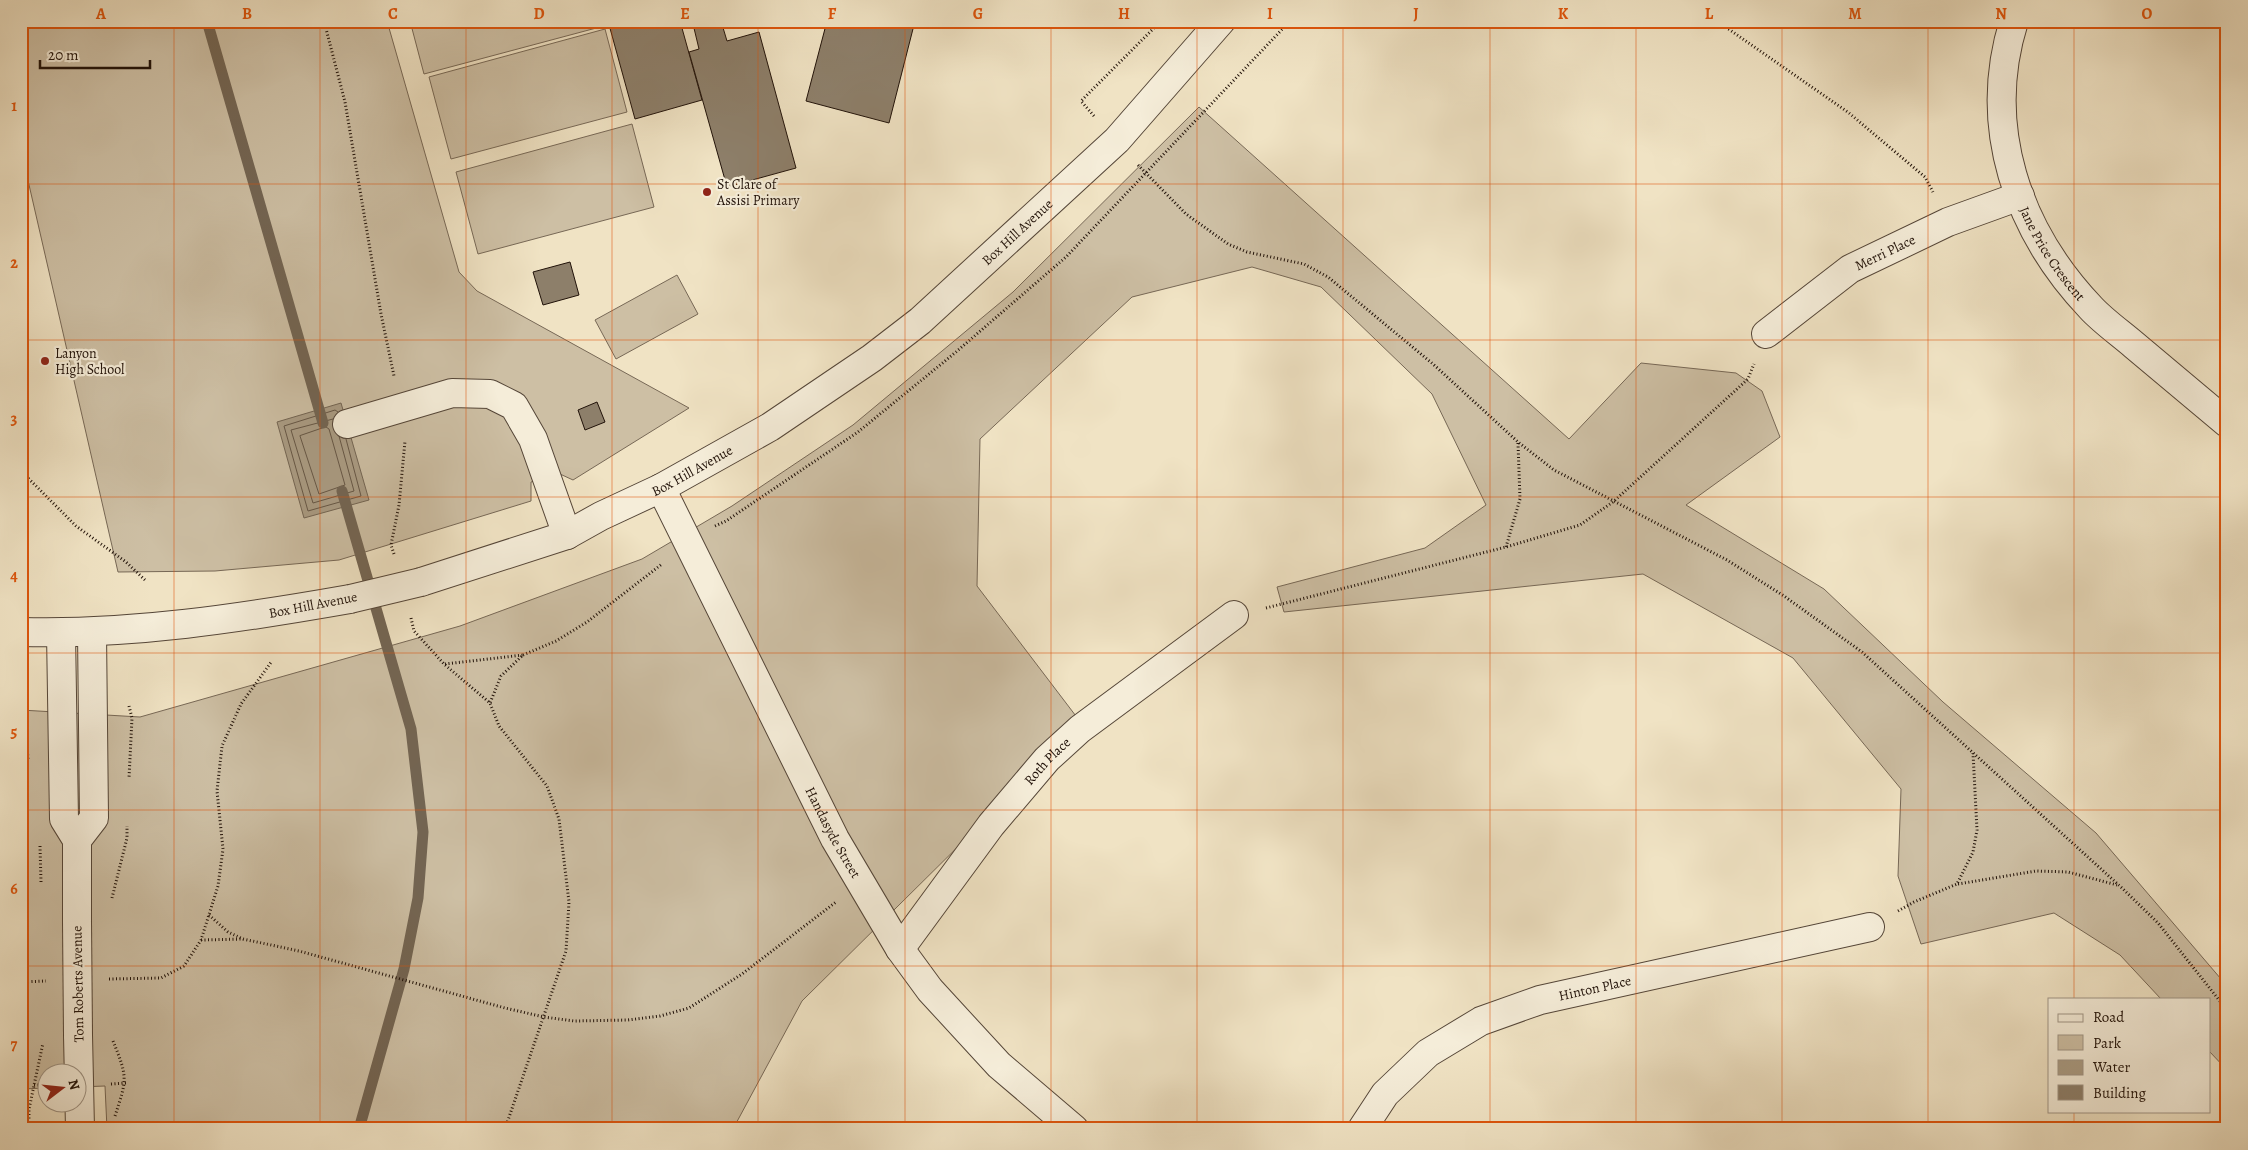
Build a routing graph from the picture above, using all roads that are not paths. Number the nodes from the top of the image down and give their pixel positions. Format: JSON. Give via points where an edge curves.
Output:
{"nodes":[{"id":1,"x":1221,"y":21,"type":"edge"},
{"id":2,"x":2014,"y":21,"type":"edge"},
{"id":3,"x":2020,"y":196,"type":"junction"},
{"id":4,"x":1766,"y":334,"type":"road end"},
{"id":5,"x":2227,"y":423,"type":"edge"},
{"id":6,"x":347,"y":424,"type":"dead end"},
{"id":7,"x":661,"y":488,"type":"junction"},
{"id":8,"x":567,"y":535,"type":"junction"},
{"id":9,"x":1234,"y":615,"type":"road end"},
{"id":10,"x":21,"y":632,"type":"edge"},
{"id":11,"x":92,"y":632,"type":"junction"},
{"id":12,"x":62,"y":633,"type":"junction"},
{"id":13,"x":77,"y":840,"type":"junction"},
{"id":14,"x":1870,"y":928,"type":"road end"},
{"id":15,"x":900,"y":949,"type":"junction"},
{"id":16,"x":80,"y":1129,"type":"edge"},
{"id":17,"x":1074,"y":1129,"type":"edge"},
{"id":18,"x":1362,"y":1129,"type":"edge"}],
"edges":[{"from":1,"to":7,"type":"street","name":"Box Hill Avenue","via":[[1117,140],[920,321],[872,358],[770,427]]},
{"from":2,"to":3,"type":"street","name":"Jane Price Crescent","via":[[2008,40],[2000,109],[2006,154]]},
{"from":3,"to":4,"type":"street","name":"Merri Place","via":[[1948,222],[1850,269]]},
{"from":3,"to":5,"type":"street","name":"Jane Price Crescent","via":[[2048,256],[2091,308]]},
{"from":6,"to":8,"type":"street","via":[[452,393],[490,394],[514,406],[533,439]]},
{"from":7,"to":8,"type":"street","name":"Box Hill Avenue"},
{"from":7,"to":15,"type":"street","name":"Handasyde Street","via":[[835,839]]},
{"from":8,"to":11,"type":"street","name":"Box Hill Avenue","bridge":true,"via":[[422,582],[350,599],[247,618]]},
{"from":9,"to":15,"type":"street","name":"Roth Place","via":[[1080,729],[1047,759],[991,825]]},
{"from":10,"to":12,"type":"street","name":"Box Hill Avenue"},
{"from":11,"to":12,"type":"street","name":"Box Hill Avenue"},
{"from":11,"to":13,"type":"street","via":[[94,818]]},
{"from":12,"to":13,"type":"street","via":[[64,819]]},
{"from":13,"to":16,"type":"street","name":"Tom Roberts Avenue","bridge":true},
{"from":14,"to":18,"type":"street","name":"Hinton Place","via":[[1540,1000],[1480,1021],[1428,1053],[1385,1094]]},
{"from":15,"to":17,"type":"street","name":"Handasyde Street","via":[[930,990],[999,1066]]}]}
